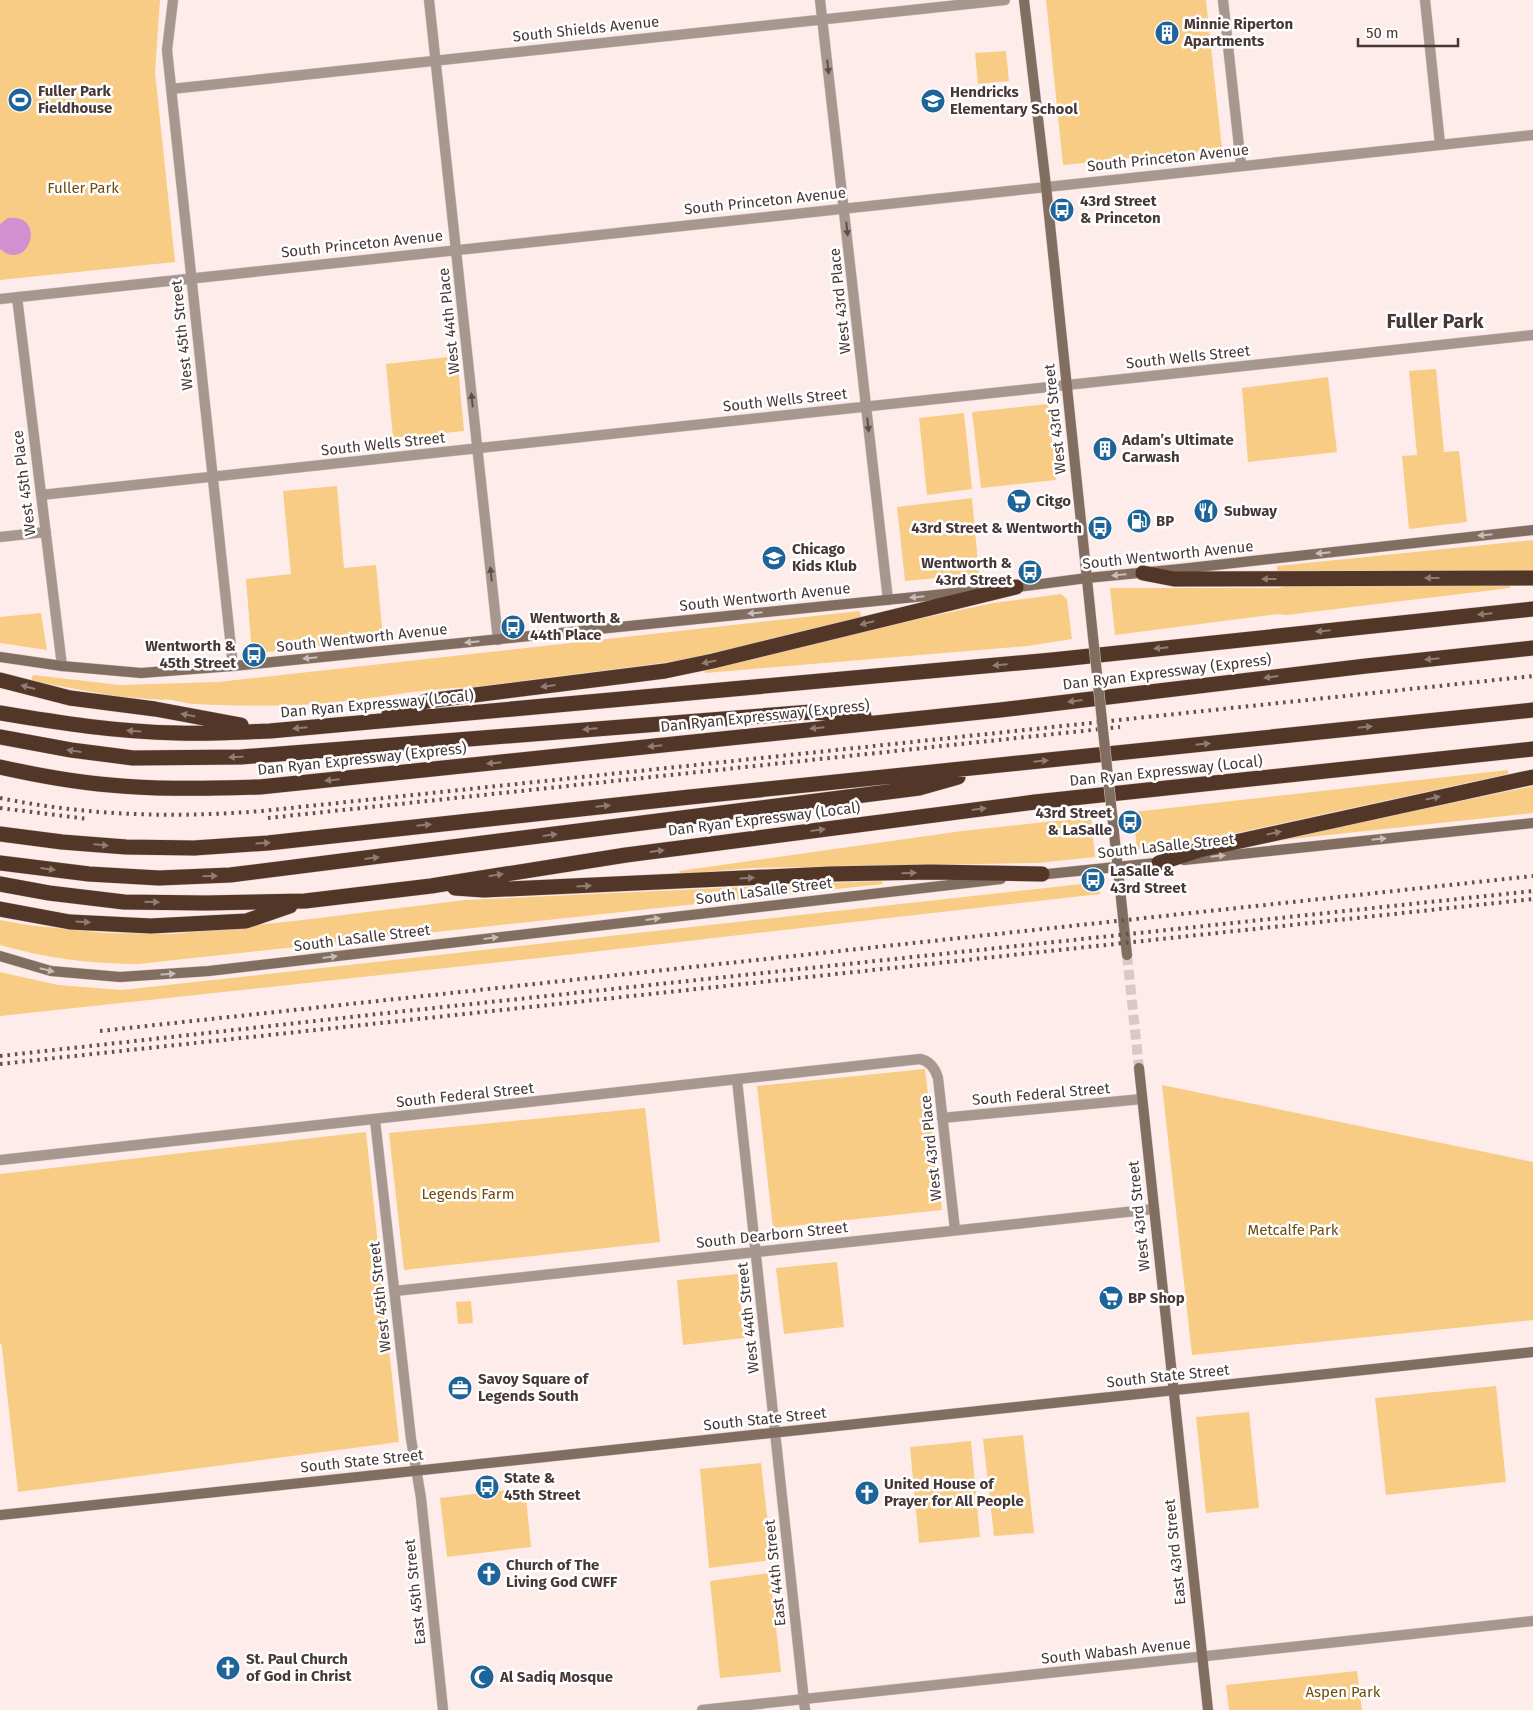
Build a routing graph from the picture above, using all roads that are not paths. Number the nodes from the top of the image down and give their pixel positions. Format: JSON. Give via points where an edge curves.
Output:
{"nodes":[{"id":1,"x":173,"y":0,"type":"edge"},
{"id":2,"x":429,"y":0,"type":"edge"},
{"id":3,"x":820,"y":0,"type":"edge"},
{"id":4,"x":1005,"y":0,"type":"edge"},
{"id":5,"x":1024,"y":0,"type":"edge"},
{"id":6,"x":1223,"y":0,"type":"edge"},
{"id":7,"x":1425,"y":0,"type":"edge"},
{"id":8,"x":822,"y":19,"type":"junction"},
{"id":9,"x":436,"y":60,"type":"junction"},
{"id":10,"x":171,"y":89,"type":"junction"},
{"id":11,"x":1533,"y":135,"type":"edge"},
{"id":12,"x":1440,"y":144,"type":"junction"},
{"id":13,"x":1241,"y":165,"type":"junction"},
{"id":14,"x":1046,"y":186,"type":"junction"},
{"id":15,"x":844,"y":207,"type":"junction"},
{"id":16,"x":456,"y":249,"type":"junction"},
{"id":17,"x":191,"y":278,"type":"junction"},
{"id":18,"x":17,"y":297,"type":"junction"},
{"id":19,"x":0,"y":299,"type":"edge"},
{"id":20,"x":1533,"y":334,"type":"edge"},
{"id":21,"x":1067,"y":385,"type":"junction"},
{"id":22,"x":866,"y":406,"type":"junction"},
{"id":23,"x":477,"y":448,"type":"junction"},
{"id":24,"x":212,"y":477,"type":"junction"},
{"id":25,"x":41,"y":495,"type":"junction"},
{"id":26,"x":1533,"y":530,"type":"edge"},
{"id":27,"x":46,"y":532,"type":"junction"},
{"id":28,"x":0,"y":537,"type":"edge"},
{"id":29,"x":1143,"y":573,"type":"junction"},
{"id":30,"x":1087,"y":578,"type":"junction"},
{"id":31,"x":1533,"y":578,"type":"edge"},
{"id":32,"x":1016,"y":587,"type":"junction"},
{"id":33,"x":888,"y":600,"type":"junction"},
{"id":34,"x":1533,"y":609,"type":"edge"},
{"id":35,"x":498,"y":640,"type":"junction"},
{"id":36,"x":1533,"y":648,"type":"edge"},
{"id":37,"x":0,"y":657,"type":"edge"},
{"id":38,"x":62,"y":666,"type":"junction"},
{"id":39,"x":233,"y":666,"type":"junction"},
{"id":40,"x":0,"y":680,"type":"edge"},
{"id":41,"x":1533,"y":710,"type":"edge"},
{"id":42,"x":0,"y":713,"type":"edge"},
{"id":43,"x":900,"y":720,"type":"junction"},
{"id":44,"x":365,"y":722,"type":"junction"},
{"id":45,"x":270,"y":731,"type":"junction"},
{"id":46,"x":0,"y":737,"type":"edge"},
{"id":47,"x":1533,"y":749,"type":"edge"},
{"id":48,"x":993,"y":766,"type":"junction"},
{"id":49,"x":0,"y":767,"type":"edge"},
{"id":50,"x":1533,"y":777,"type":"edge"},
{"id":51,"x":1533,"y":823,"type":"edge"},
{"id":52,"x":0,"y":834,"type":"edge"},
{"id":53,"x":1159,"y":862,"type":"junction"},
{"id":54,"x":0,"y":863,"type":"edge"},
{"id":55,"x":1117,"y":867,"type":"junction"},
{"id":56,"x":1042,"y":874,"type":"junction"},
{"id":57,"x":0,"y":884,"type":"edge"},
{"id":58,"x":431,"y":886,"type":"junction"},
{"id":59,"x":305,"y":900,"type":"junction"},
{"id":60,"x":0,"y":909,"type":"edge"},
{"id":61,"x":1127,"y":955,"type":"tunnel mouth"},
{"id":62,"x":0,"y":956,"type":"edge"},
{"id":63,"x":931,"y":1064,"type":"joint"},
{"id":64,"x":1139,"y":1068,"type":"tunnel mouth"},
{"id":65,"x":737,"y":1080,"type":"junction"},
{"id":66,"x":1142,"y":1099,"type":"junction"},
{"id":67,"x":942,"y":1118,"type":"junction"},
{"id":68,"x":375,"y":1120,"type":"junction"},
{"id":69,"x":0,"y":1160,"type":"edge"},
{"id":70,"x":1154,"y":1208,"type":"junction"},
{"id":71,"x":955,"y":1230,"type":"junction"},
{"id":72,"x":756,"y":1252,"type":"junction"},
{"id":73,"x":395,"y":1291,"type":"junction"},
{"id":74,"x":1533,"y":1352,"type":"edge"},
{"id":75,"x":1173,"y":1391,"type":"junction"},
{"id":76,"x":775,"y":1433,"type":"junction"},
{"id":77,"x":416,"y":1471,"type":"junction"},
{"id":78,"x":0,"y":1515,"type":"edge"},
{"id":79,"x":1533,"y":1621,"type":"edge"},
{"id":80,"x":1202,"y":1657,"type":"junction"},
{"id":81,"x":804,"y":1699,"type":"junction"},
{"id":82,"x":443,"y":1710,"type":"edge"},
{"id":83,"x":702,"y":1710,"type":"edge"},
{"id":84,"x":805,"y":1710,"type":"edge"},
{"id":85,"x":1208,"y":1710,"type":"edge"}],
"edges":[{"from":1,"to":10,"type":"street","name":"West 45th Street","via":[[167,50]]},
{"from":2,"to":9,"type":"street","name":"West 44th Place"},
{"from":3,"to":8,"type":"street","name":"West 43rd Place"},
{"from":4,"to":8,"type":"street","name":"South Shields Avenue"},
{"from":5,"to":14,"type":"main road","name":"West 43rd Street"},
{"from":6,"to":13,"type":"street"},
{"from":7,"to":12,"type":"street"},
{"from":8,"to":9,"type":"street","name":"South Shields Avenue"},
{"from":8,"to":15,"type":"street","name":"West 43rd Place","one_way":true},
{"from":9,"to":10,"type":"street","name":"South Shields Avenue"},
{"from":9,"to":16,"type":"street","name":"West 44th Place"},
{"from":10,"to":17,"type":"street","name":"West 45th Street"},
{"from":11,"to":12,"type":"street","name":"South Princeton Avenue"},
{"from":12,"to":13,"type":"street","name":"South Princeton Avenue"},
{"from":13,"to":14,"type":"street","name":"South Princeton Avenue"},
{"from":14,"to":15,"type":"street","name":"South Princeton Avenue"},
{"from":14,"to":21,"type":"main road","name":"West 43rd Street"},
{"from":15,"to":16,"type":"street","name":"South Princeton Avenue"},
{"from":15,"to":22,"type":"street","name":"West 43rd Place","one_way":true},
{"from":16,"to":17,"type":"street","name":"South Princeton Avenue"},
{"from":23,"to":16,"type":"street","name":"West 44th Place","one_way":true},
{"from":17,"to":18,"type":"street","name":"South Princeton Avenue"},
{"from":17,"to":24,"type":"street","name":"West 45th Street"},
{"from":18,"to":19,"type":"street","name":"South Princeton Avenue"},
{"from":18,"to":25,"type":"street","name":"West 45th Place"},
{"from":20,"to":21,"type":"street","name":"South Wells Street"},
{"from":21,"to":22,"type":"street","name":"South Wells Street"},
{"from":21,"to":30,"type":"main road","name":"West 43rd Street"},
{"from":22,"to":23,"type":"street","name":"South Wells Street"},
{"from":22,"to":33,"type":"street","name":"West 43rd Place","one_way":true},
{"from":23,"to":24,"type":"street","name":"South Wells Street"},
{"from":35,"to":23,"type":"street","name":"West 44th Place","one_way":true},
{"from":24,"to":25,"type":"street","name":"South Wells Street"},
{"from":24,"to":39,"type":"street","name":"West 45th Street"},
{"from":25,"to":27,"type":"street","name":"West 45th Place"},
{"from":26,"to":29,"type":"main road","name":"South Wentworth Avenue","one_way":true},
{"from":27,"to":28,"type":"street"},
{"from":27,"to":38,"type":"street","name":"West 45th Place"},
{"from":29,"to":30,"type":"main road","name":"South Wentworth Avenue","one_way":true},
{"from":31,"to":29,"type":"highway","one_way":true,"via":[[1174,579]]},
{"from":30,"to":32,"type":"main road","name":"South Wentworth Avenue"},
{"from":30,"to":55,"type":"main road","name":"West 43rd Street","bridge":true},
{"from":32,"to":33,"type":"main road","name":"South Wentworth Avenue","one_way":true},
{"from":32,"to":44,"type":"highway","one_way":true,"via":[[723,659],[665,671],[427,701]]},
{"from":33,"to":35,"type":"main road","name":"South Wentworth Avenue","one_way":true},
{"from":34,"to":44,"type":"highway","name":"Dan Ryan Expressway (Local)","one_way":true,"via":[[1042,661]]},
{"from":35,"to":39,"type":"main road","name":"South Wentworth Avenue","one_way":true},
{"from":36,"to":43,"type":"highway","name":"Dan Ryan Expressway (Express)","one_way":true},
{"from":37,"to":38,"type":"main road","name":"South Wentworth Avenue"},
{"from":38,"to":39,"type":"main road","name":"South Wentworth Avenue","via":[[141,673]]},
{"from":45,"to":40,"type":"highway","one_way":true,"via":[[155,709],[70,698]]},
{"from":48,"to":41,"type":"highway","one_way":true},
{"from":45,"to":42,"type":"highway","name":"Dan Ryan Expressway (Local)","one_way":true,"via":[[179,733],[128,730]]},
{"from":43,"to":46,"type":"highway","one_way":true,"via":[[811,712],[241,757],[133,758]]},
{"from":43,"to":49,"type":"highway","name":"Dan Ryan Expressway (Express)","one_way":true,"via":[[260,787],[179,789],[109,785]]},
{"from":44,"to":45,"type":"highway","name":"Dan Ryan Expressway (Local)","one_way":true},
{"from":58,"to":47,"type":"highway","name":"Dan Ryan Expressway (Local)","one_way":true,"via":[[626,855],[1035,802]]},
{"from":52,"to":48,"type":"highway","one_way":true,"via":[[126,847],[194,848],[268,843]]},
{"from":54,"to":48,"type":"highway","one_way":true,"via":[[159,878],[230,876],[919,788]]},
{"from":53,"to":50,"type":"highway","one_way":true,"via":[[1198,850]]},
{"from":53,"to":51,"type":"main road","name":"South LaSalle Street","one_way":true},
{"from":53,"to":55,"type":"main road","name":"South LaSalle Street"},
{"from":55,"to":56,"type":"main road","name":"South LaSalle Street"},
{"from":55,"to":61,"type":"main road","name":"West 43rd Street"},
{"from":58,"to":56,"type":"highway","one_way":true,"via":[[484,890],[830,874]]},
{"from":62,"to":56,"type":"main road","name":"South LaSalle Street","one_way":true,"via":[[52,972],[120,978],[209,971]]},
{"from":57,"to":59,"type":"highway","name":"Dan Ryan Expressway (Local)","one_way":true,"via":[[124,902]]},
{"from":58,"to":59,"type":"highway","name":"Dan Ryan Expressway (Local)"},
{"from":60,"to":59,"type":"highway","one_way":true,"via":[[70,922],[152,926],[246,921]]},
{"from":63,"to":65,"type":"street","name":"South Federal Street","via":[[920,1059]]},
{"from":63,"to":67,"type":"street","name":"West 43rd Place","via":[[938,1078]]},
{"from":64,"to":66,"type":"main road","name":"West 43rd Street"},
{"from":65,"to":68,"type":"street","name":"South Federal Street"},
{"from":65,"to":72,"type":"street","name":"West 44th Street"},
{"from":66,"to":67,"type":"street","name":"South Federal Street"},
{"from":66,"to":70,"type":"main road","name":"West 43rd Street"},
{"from":67,"to":71,"type":"street","name":"West 43rd Place"},
{"from":68,"to":69,"type":"street","name":"South Federal Street"},
{"from":68,"to":73,"type":"street","name":"West 45th Street"},
{"from":70,"to":71,"type":"street","name":"South Dearborn Street"},
{"from":70,"to":75,"type":"main road","name":"West 43rd Street"},
{"from":71,"to":72,"type":"street","name":"South Dearborn Street"},
{"from":72,"to":73,"type":"street","name":"South Dearborn Street"},
{"from":72,"to":76,"type":"street","name":"West 44th Street"},
{"from":73,"to":77,"type":"street","name":"West 45th Street"},
{"from":74,"to":75,"type":"main road","name":"South State Street"},
{"from":75,"to":76,"type":"main road","name":"South State Street"},
{"from":75,"to":80,"type":"main road","name":"East 43rd Street"},
{"from":76,"to":77,"type":"main road","name":"South State Street"},
{"from":76,"to":81,"type":"street","name":"East 44th Street"},
{"from":77,"to":78,"type":"main road","name":"South State Street"},
{"from":77,"to":82,"type":"street","name":"East 45th Street"},
{"from":79,"to":80,"type":"street","name":"South Wabash Avenue"},
{"from":80,"to":81,"type":"street","name":"South Wabash Avenue"},
{"from":80,"to":85,"type":"main road","name":"East 43rd Street"},
{"from":81,"to":83,"type":"street","name":"South Wabash Avenue"},
{"from":81,"to":84,"type":"street","name":"East 44th Street"}]}
